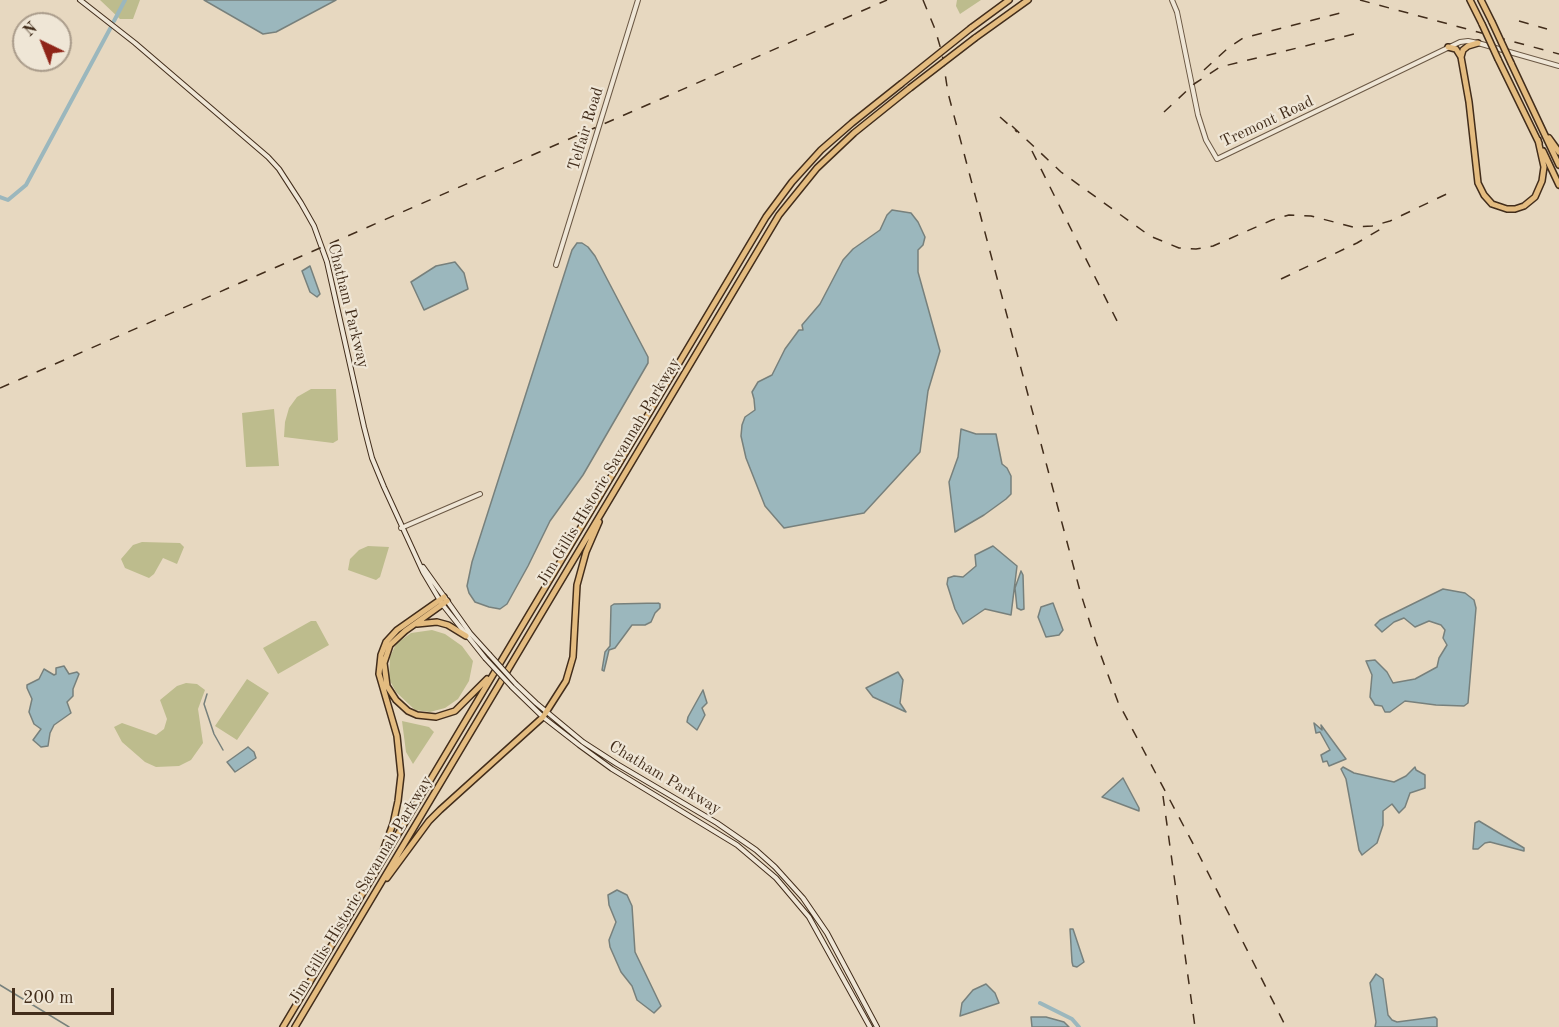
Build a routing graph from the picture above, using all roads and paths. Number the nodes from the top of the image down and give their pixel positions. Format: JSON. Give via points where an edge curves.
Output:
{"nodes":[{"id":1,"x":80,"y":0,"type":"edge"},
{"id":2,"x":638,"y":0,"type":"edge"},
{"id":3,"x":1009,"y":0,"type":"edge"},
{"id":4,"x":1028,"y":0,"type":"edge"},
{"id":5,"x":1172,"y":0,"type":"edge"},
{"id":6,"x":1470,"y":0,"type":"edge"},
{"id":7,"x":1481,"y":0,"type":"edge"},
{"id":8,"x":1478,"y":43,"type":"junction"},
{"id":9,"x":1448,"y":46,"type":"junction"},
{"id":10,"x":1461,"y":57,"type":"junction"},
{"id":11,"x":1559,"y":66,"type":"edge"},
{"id":12,"x":1543,"y":131,"type":"junction"},
{"id":13,"x":1538,"y":140,"type":"junction"},
{"id":14,"x":1559,"y":152,"type":"edge"},
{"id":15,"x":1559,"y":165,"type":"edge"},
{"id":16,"x":1559,"y":185,"type":"edge"},
{"id":17,"x":556,"y":265,"type":"dead end"},
{"id":18,"x":480,"y":494,"type":"dead end"},
{"id":19,"x":611,"y":496,"type":"junction"},
{"id":20,"x":401,"y":528,"type":"junction"},
{"id":21,"x":443,"y":600,"type":"junction"},
{"id":22,"x":405,"y":631,"type":"junction"},
{"id":23,"x":466,"y":636,"type":"junction"},
{"id":24,"x":487,"y":656,"type":"junction"},
{"id":25,"x":493,"y":674,"type":"junction"},
{"id":26,"x":545,"y":715,"type":"junction"},
{"id":27,"x":370,"y":881,"type":"junction"},
{"id":28,"x":375,"y":894,"type":"junction"},
{"id":29,"x":284,"y":1027,"type":"edge"},
{"id":30,"x":295,"y":1027,"type":"edge"},
{"id":31,"x":869,"y":1027,"type":"edge"},
{"id":32,"x":877,"y":1027,"type":"edge"}],
"edges":[{"from":1,"to":20,"type":"main road","name":"Chatham Parkway","via":[[268,157],[301,203],[327,262],[372,458]]},
{"from":2,"to":17,"type":"main road","name":"Telfair Road"},
{"from":3,"to":25,"type":"highway","name":"Jim Gillis Historic Savannah Parkway","bridge":true,"via":[[852,123],[792,182],[766,217]]},
{"from":4,"to":19,"type":"highway","name":"Jim Gillis Historic Savannah Parkway","bridge":true,"via":[[910,88],[817,168],[779,215]]},
{"from":5,"to":9,"type":"main road","name":"Tremont Road","via":[[1198,115],[1216,159]]},
{"from":6,"to":13,"type":"highway","bridge":true},
{"from":7,"to":12,"type":"highway","bridge":true},
{"from":8,"to":9,"type":"main road","name":"Tremont Road"},
{"from":8,"to":10,"type":"highway","via":[[1463,50]]},
{"from":8,"to":11,"type":"main road"},
{"from":9,"to":10,"type":"highway"},
{"from":10,"to":13,"type":"highway","via":[[1478,183],[1492,204],[1515,209],[1535,197],[1544,167]]},
{"from":12,"to":14,"type":"highway"},
{"from":12,"to":15,"type":"highway"},
{"from":13,"to":16,"type":"highway"},
{"from":18,"to":20,"type":"main road"},
{"from":19,"to":26,"type":"highway","via":[[581,569],[571,667]]},
{"from":19,"to":28,"type":"highway","name":"Jim Gillis Historic Savannah Parkway"},
{"from":20,"to":21,"type":"main road","name":"Chatham Parkway"},
{"from":21,"to":22,"type":"highway"},
{"from":21,"to":23,"type":"main road","name":"Chatham Parkway"},
{"from":21,"to":24,"type":"main road","name":"Chatham Parkway"},
{"from":21,"to":27,"type":"highway","via":[[397,630],[381,655],[379,674],[397,736],[400,775],[393,824]]},
{"from":22,"to":23,"type":"highway","via":[[437,622]]},
{"from":22,"to":25,"type":"highway","via":[[390,645],[384,675],[391,694],[408,711],[436,717],[455,711]]},
{"from":23,"to":24,"type":"main road","name":"Chatham Parkway"},
{"from":24,"to":26,"type":"main road","name":"Chatham Parkway","bridge":true},
{"from":25,"to":27,"type":"highway","name":"Jim Gillis Historic Savannah Parkway"},
{"from":26,"to":28,"type":"highway","via":[[429,821]]},
{"from":26,"to":31,"type":"main road","name":"Chatham Parkway","via":[[612,769],[737,845],[776,878],[809,917]]},
{"from":26,"to":32,"type":"main road","name":"Chatham Parkway","via":[[617,764],[730,831],[775,867],[827,933]]},
{"from":27,"to":29,"type":"highway","name":"Jim Gillis Historic Savannah Parkway"},
{"from":28,"to":30,"type":"highway","name":"Jim Gillis Historic Savannah Parkway"}]}
